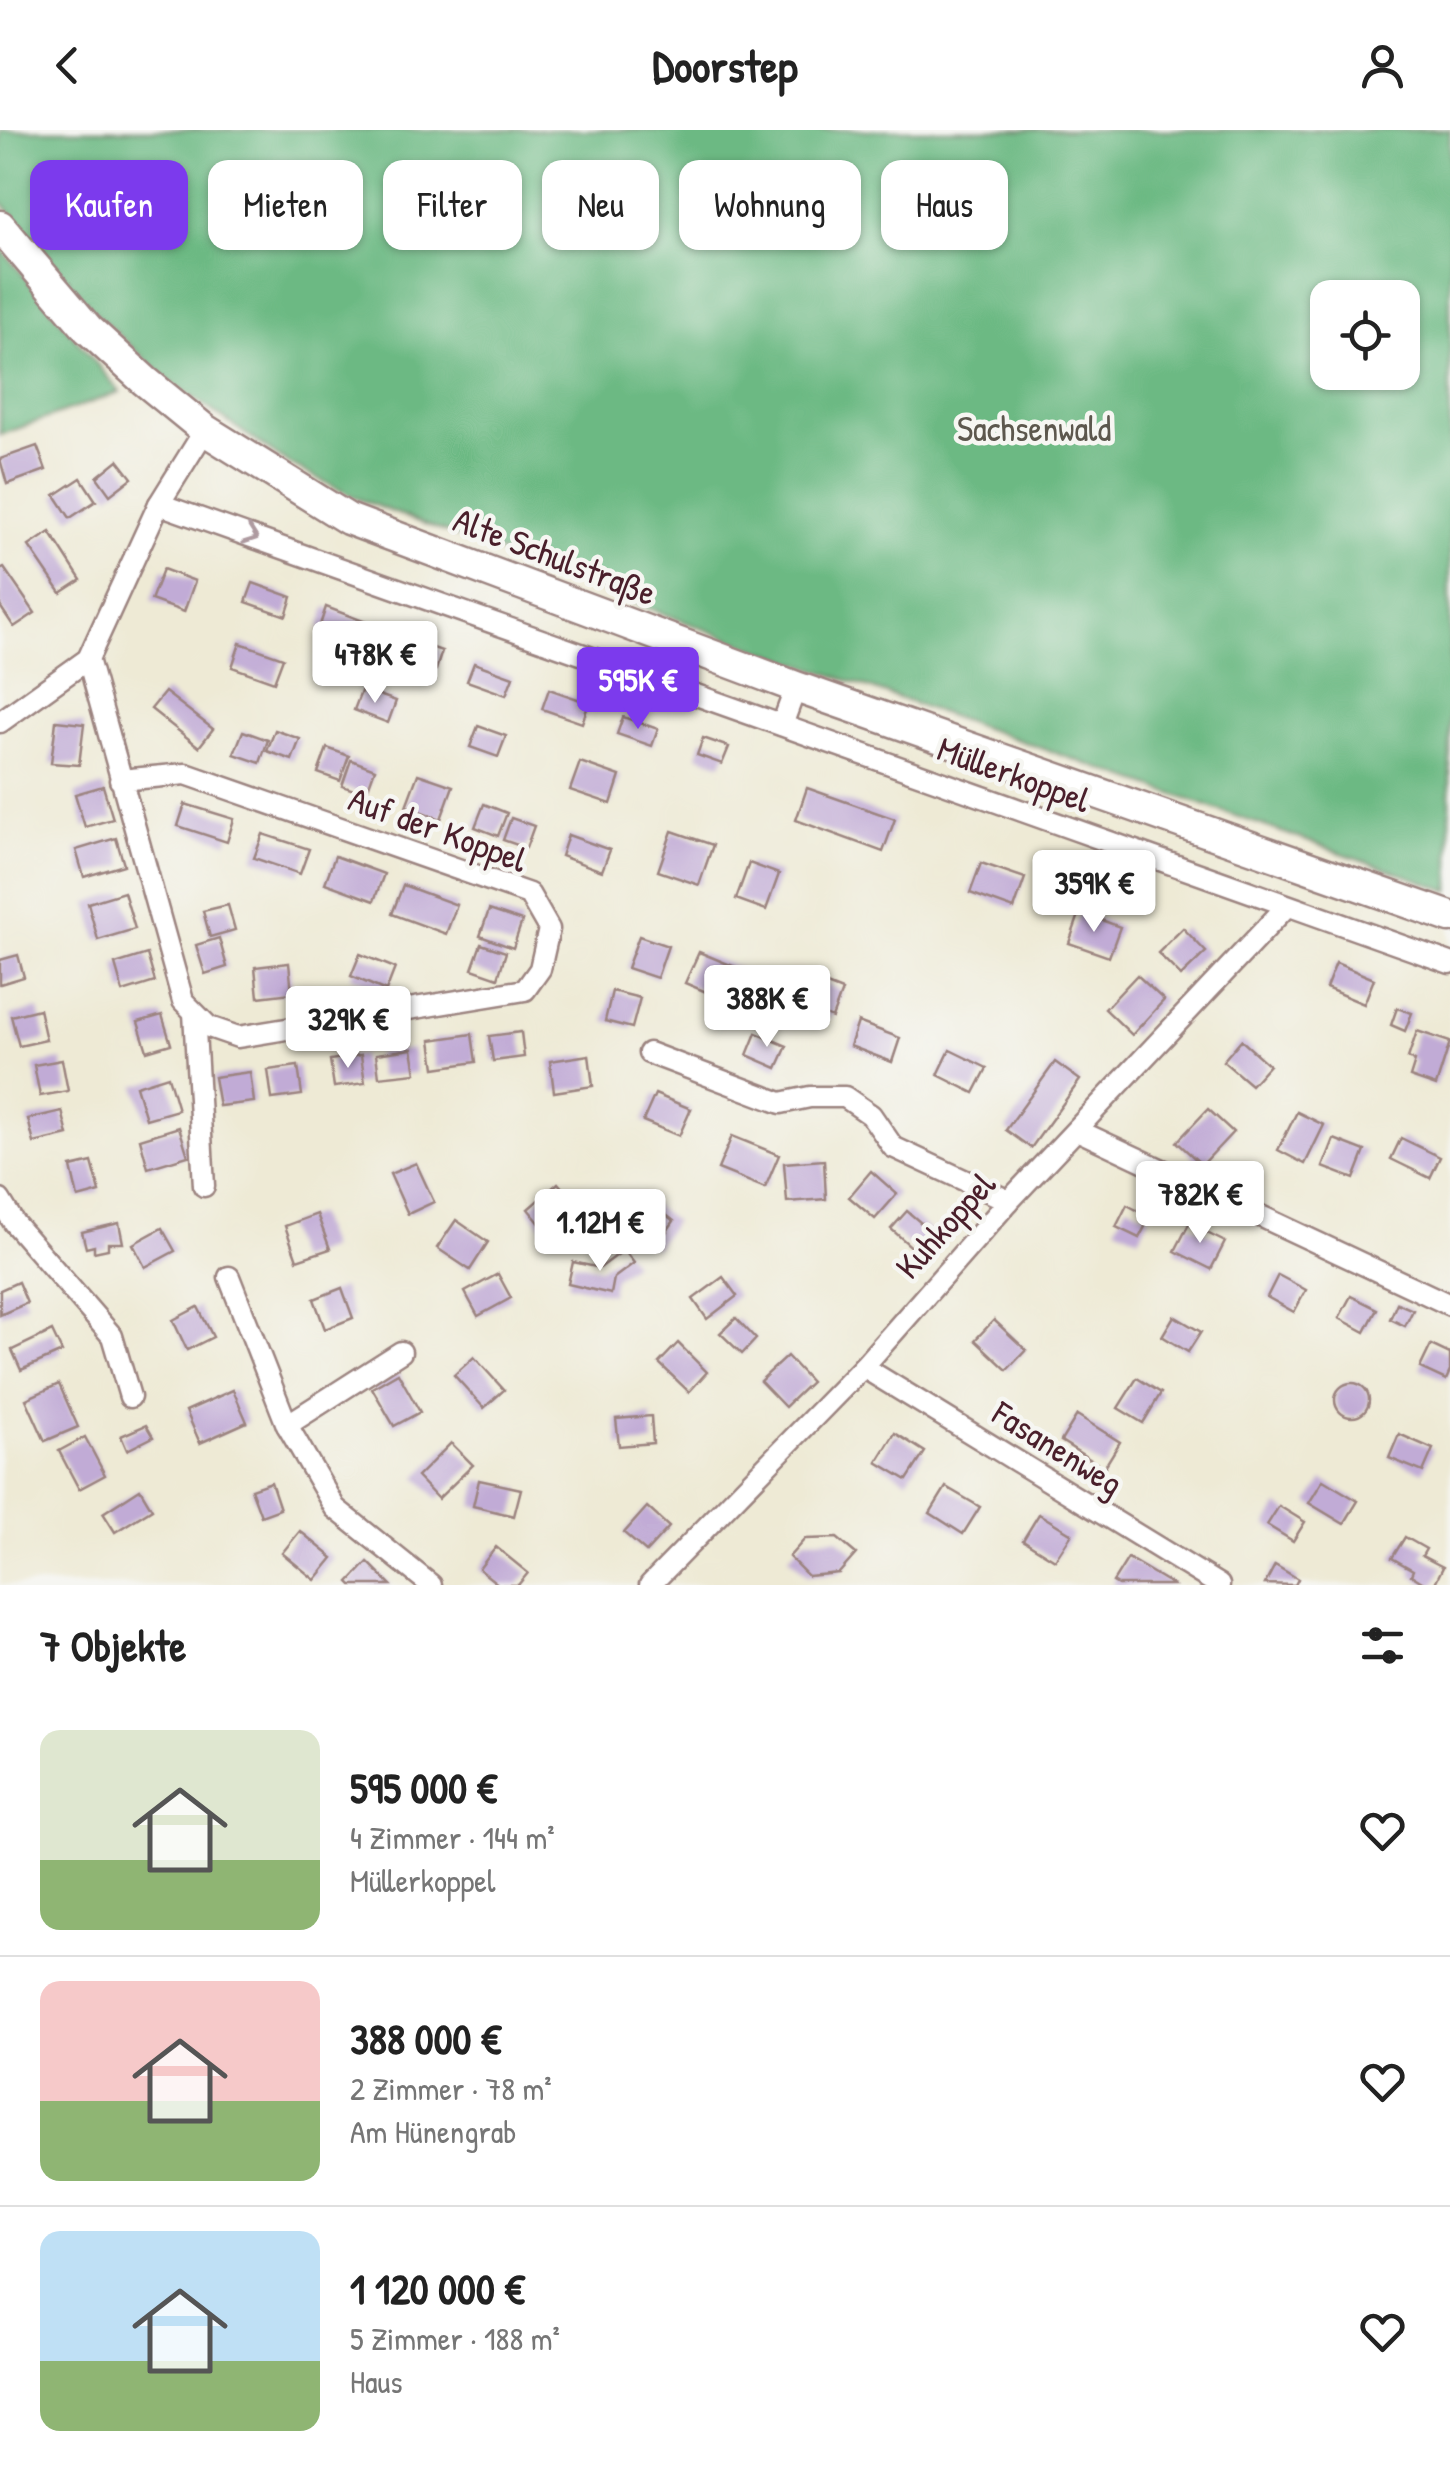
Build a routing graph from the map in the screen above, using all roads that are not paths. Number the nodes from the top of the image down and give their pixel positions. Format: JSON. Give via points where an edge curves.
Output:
{"nodes":[{"id":1,"x":0,"y":226,"type":"edge"},
{"id":2,"x":205,"y":430,"type":"junction"},
{"id":3,"x":159,"y":504,"type":"junction"},
{"id":4,"x":88,"y":660,"type":"junction"},
{"id":5,"x":796,"y":687,"type":"junction"},
{"id":6,"x":0,"y":722,"type":"edge"},
{"id":7,"x":782,"y":725,"type":"junction"},
{"id":8,"x":120,"y":780,"type":"junction"},
{"id":9,"x":1286,"y":906,"type":"junction"},
{"id":10,"x":1450,"y":917,"type":"edge"},
{"id":11,"x":1450,"y":964,"type":"edge"},
{"id":12,"x":194,"y":1012,"type":"junction"},
{"id":13,"x":648,"y":1053,"type":"dead end"},
{"id":14,"x":1077,"y":1130,"type":"junction"},
{"id":15,"x":204,"y":1186,"type":"dead end"},
{"id":16,"x":0,"y":1200,"type":"edge"},
{"id":17,"x":1009,"y":1200,"type":"junction"},
{"id":18,"x":229,"y":1276,"type":"dead end"},
{"id":19,"x":1450,"y":1305,"type":"edge"},
{"id":20,"x":401,"y":1352,"type":"dead end"},
{"id":21,"x":863,"y":1367,"type":"junction"},
{"id":22,"x":130,"y":1397,"type":"dead end"},
{"id":23,"x":287,"y":1426,"type":"junction"},
{"id":24,"x":430,"y":1585,"type":"edge"},
{"id":25,"x":650,"y":1585,"type":"edge"},
{"id":26,"x":1218,"y":1585,"type":"edge"}],
"edges":[{"from":1,"to":2,"type":"main road","name":"Alte Schulstraße","via":[[88,328]]},
{"from":2,"to":3,"type":"street"},
{"from":2,"to":5,"type":"main road","name":"Alte Schulstraße","via":[[348,519]]},
{"from":3,"to":4,"type":"street"},
{"from":3,"to":7,"type":"street","name":"Müllerkoppel","one_way":true},
{"from":4,"to":6,"type":"street"},
{"from":4,"to":8,"type":"street"},
{"from":5,"to":7,"type":"street"},
{"from":5,"to":10,"type":"main road","name":"Alte Schulstraße"},
{"from":7,"to":9,"type":"street","name":"Müllerkoppel"},
{"from":8,"to":12,"type":"street","via":[[183,1001]]},
{"from":8,"to":12,"type":"street","name":"Auf der Koppel","via":[[186,774],[529,894],[549,929],[540,968],[525,990],[238,1037],[209,1027]]},
{"from":9,"to":11,"type":"street","name":"Müllerkoppel"},
{"from":9,"to":14,"type":"street","name":"Kuhkoppel"},
{"from":12,"to":15,"type":"street"},
{"from":13,"to":17,"type":"street","via":[[781,1103],[845,1097],[870,1115],[893,1147]]},
{"from":14,"to":17,"type":"street","name":"Kuhkoppel"},
{"from":14,"to":19,"type":"street"},
{"from":16,"to":22,"type":"street","via":[[112,1336]]},
{"from":17,"to":21,"type":"street","name":"Kuhkoppel"},
{"from":18,"to":23,"type":"street"},
{"from":20,"to":23,"type":"street"},
{"from":21,"to":25,"type":"street","name":"Kuhkoppel"},
{"from":21,"to":26,"type":"street","name":"Fasanenweg"},
{"from":23,"to":24,"type":"street","via":[[335,1508]]}]}
